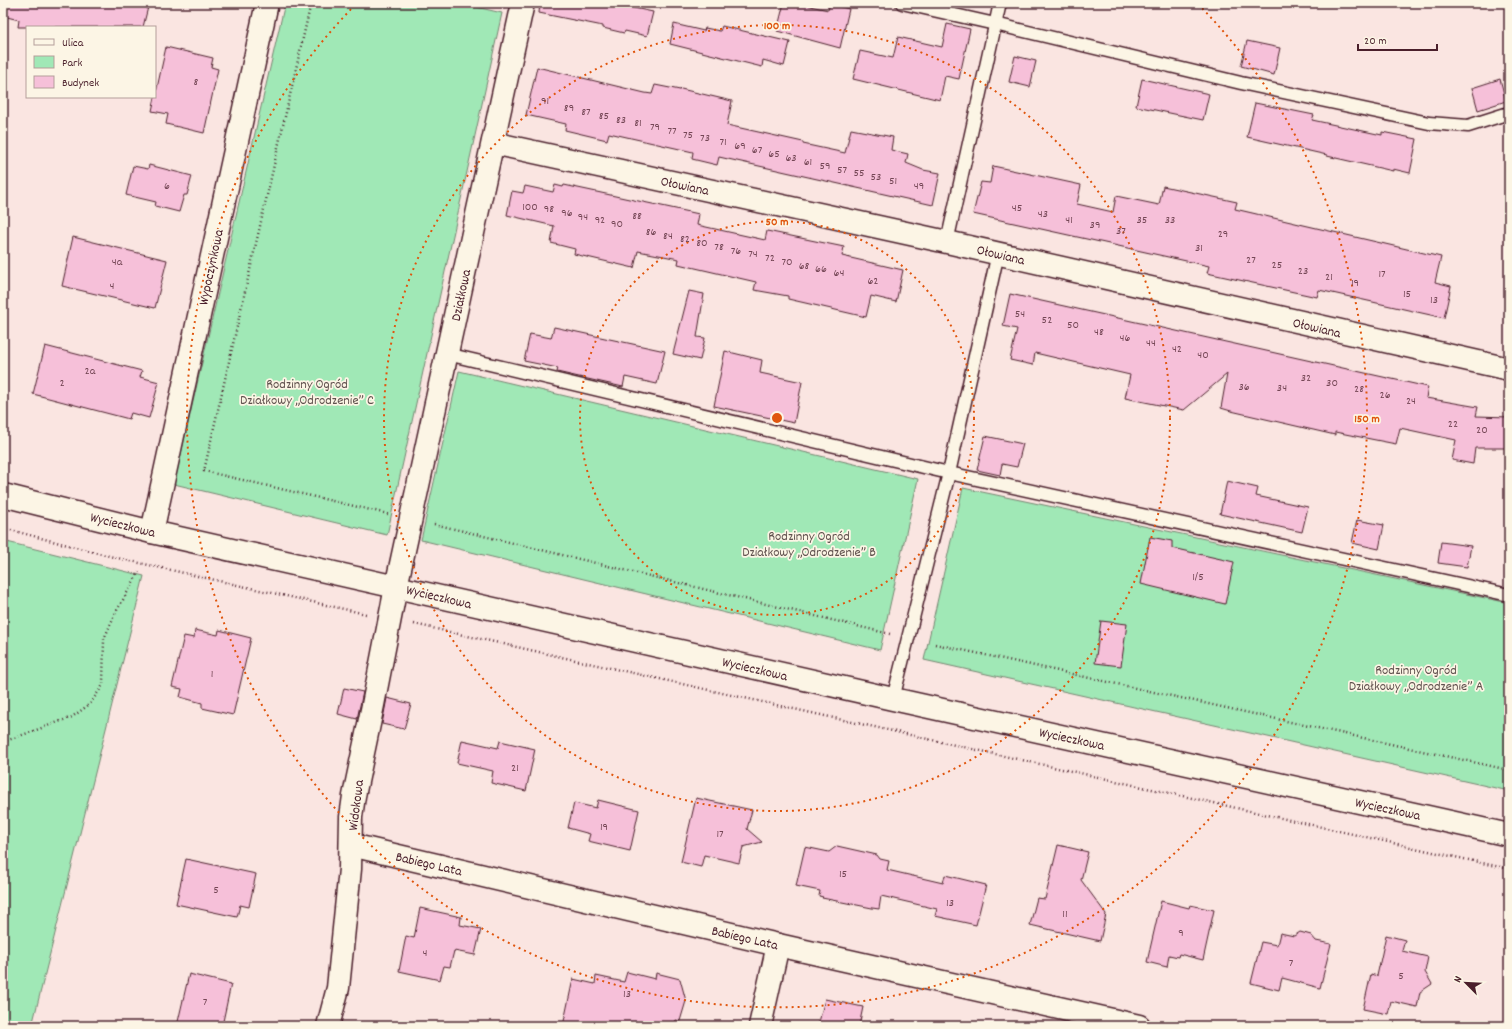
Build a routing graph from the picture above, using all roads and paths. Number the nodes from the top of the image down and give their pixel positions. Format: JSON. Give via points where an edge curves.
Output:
{"nodes":[{"id":1,"x":267,"y":3,"type":"edge"},
{"id":2,"x":523,"y":3,"type":"edge"},
{"id":3,"x":902,"y":3,"type":"edge"},
{"id":4,"x":1000,"y":3,"type":"edge"},
{"id":5,"x":995,"y":24,"type":"junction"},
{"id":6,"x":1509,"y":113,"type":"edge"},
{"id":7,"x":493,"y":143,"type":"junction"},
{"id":8,"x":947,"y":242,"type":"junction"},
{"id":9,"x":998,"y":254,"type":"junction"},
{"id":10,"x":447,"y":354,"type":"junction"},
{"id":11,"x":1509,"y":370,"type":"edge"},
{"id":12,"x":948,"y":473,"type":"junction"},
{"id":13,"x":3,"y":495,"type":"edge"},
{"id":14,"x":3,"y":528,"type":"edge"},
{"id":15,"x":152,"y":532,"type":"junction"},
{"id":16,"x":139,"y":572,"type":"dead end"},
{"id":17,"x":396,"y":587,"type":"junction"},
{"id":18,"x":1509,"y":595,"type":"edge"},
{"id":19,"x":390,"y":619,"type":"junction"},
{"id":20,"x":935,"y":644,"type":"dead end"},
{"id":21,"x":893,"y":699,"type":"junction"},
{"id":22,"x":3,"y":742,"type":"edge"},
{"id":23,"x":1509,"y":770,"type":"edge"},
{"id":24,"x":1509,"y":835,"type":"edge"},
{"id":25,"x":351,"y":845,"type":"junction"},
{"id":26,"x":1509,"y":869,"type":"edge"},
{"id":27,"x":778,"y":945,"type":"junction"},
{"id":28,"x":328,"y":1026,"type":"edge"},
{"id":29,"x":760,"y":1026,"type":"edge"},
{"id":30,"x":1139,"y":1026,"type":"edge"}],
"edges":[{"from":1,"to":15,"type":"street","name":"Wypoczynkowa"},
{"from":2,"to":7,"type":"street","name":"Działkowa"},
{"from":3,"to":5,"type":"lane"},
{"from":4,"to":5,"type":"lane"},
{"from":5,"to":6,"type":"lane","via":[[1240,83],[1429,124],[1468,126]]},
{"from":5,"to":8,"type":"lane"},
{"from":7,"to":8,"type":"street","name":"Ołowiana"},
{"from":7,"to":10,"type":"street","name":"Działkowa"},
{"from":8,"to":9,"type":"street","name":"Ołowiana"},
{"from":9,"to":11,"type":"street","name":"Ołowiana"},
{"from":9,"to":12,"type":"lane"},
{"from":10,"to":12,"type":"lane"},
{"from":10,"to":17,"type":"street","name":"Działkowa"},
{"from":12,"to":18,"type":"lane"},
{"from":12,"to":21,"type":"lane"},
{"from":13,"to":15,"type":"street","name":"Wycieczkowa"},
{"from":14,"to":19,"type":"path","via":[[113,557]]},
{"from":15,"to":17,"type":"street","name":"Wycieczkowa"},
{"from":16,"to":22,"type":"path","via":[[104,638],[103,685],[90,704],[72,717]]},
{"from":17,"to":19,"type":"street","name":"Widokowa"},
{"from":17,"to":21,"type":"street","name":"Wycieczkowa"},
{"from":19,"to":25,"type":"street","name":"Widokowa","via":[[354,796]]},
{"from":19,"to":26,"type":"path"},
{"from":20,"to":23,"type":"path"},
{"from":21,"to":24,"type":"street","name":"Wycieczkowa"},
{"from":25,"to":27,"type":"street","name":"Babiego Lata"},
{"from":25,"to":28,"type":"street","name":"Widokowa","via":[[338,988]]},
{"from":27,"to":29,"type":"street"},
{"from":27,"to":30,"type":"street","name":"Babiego Lata"}]}
